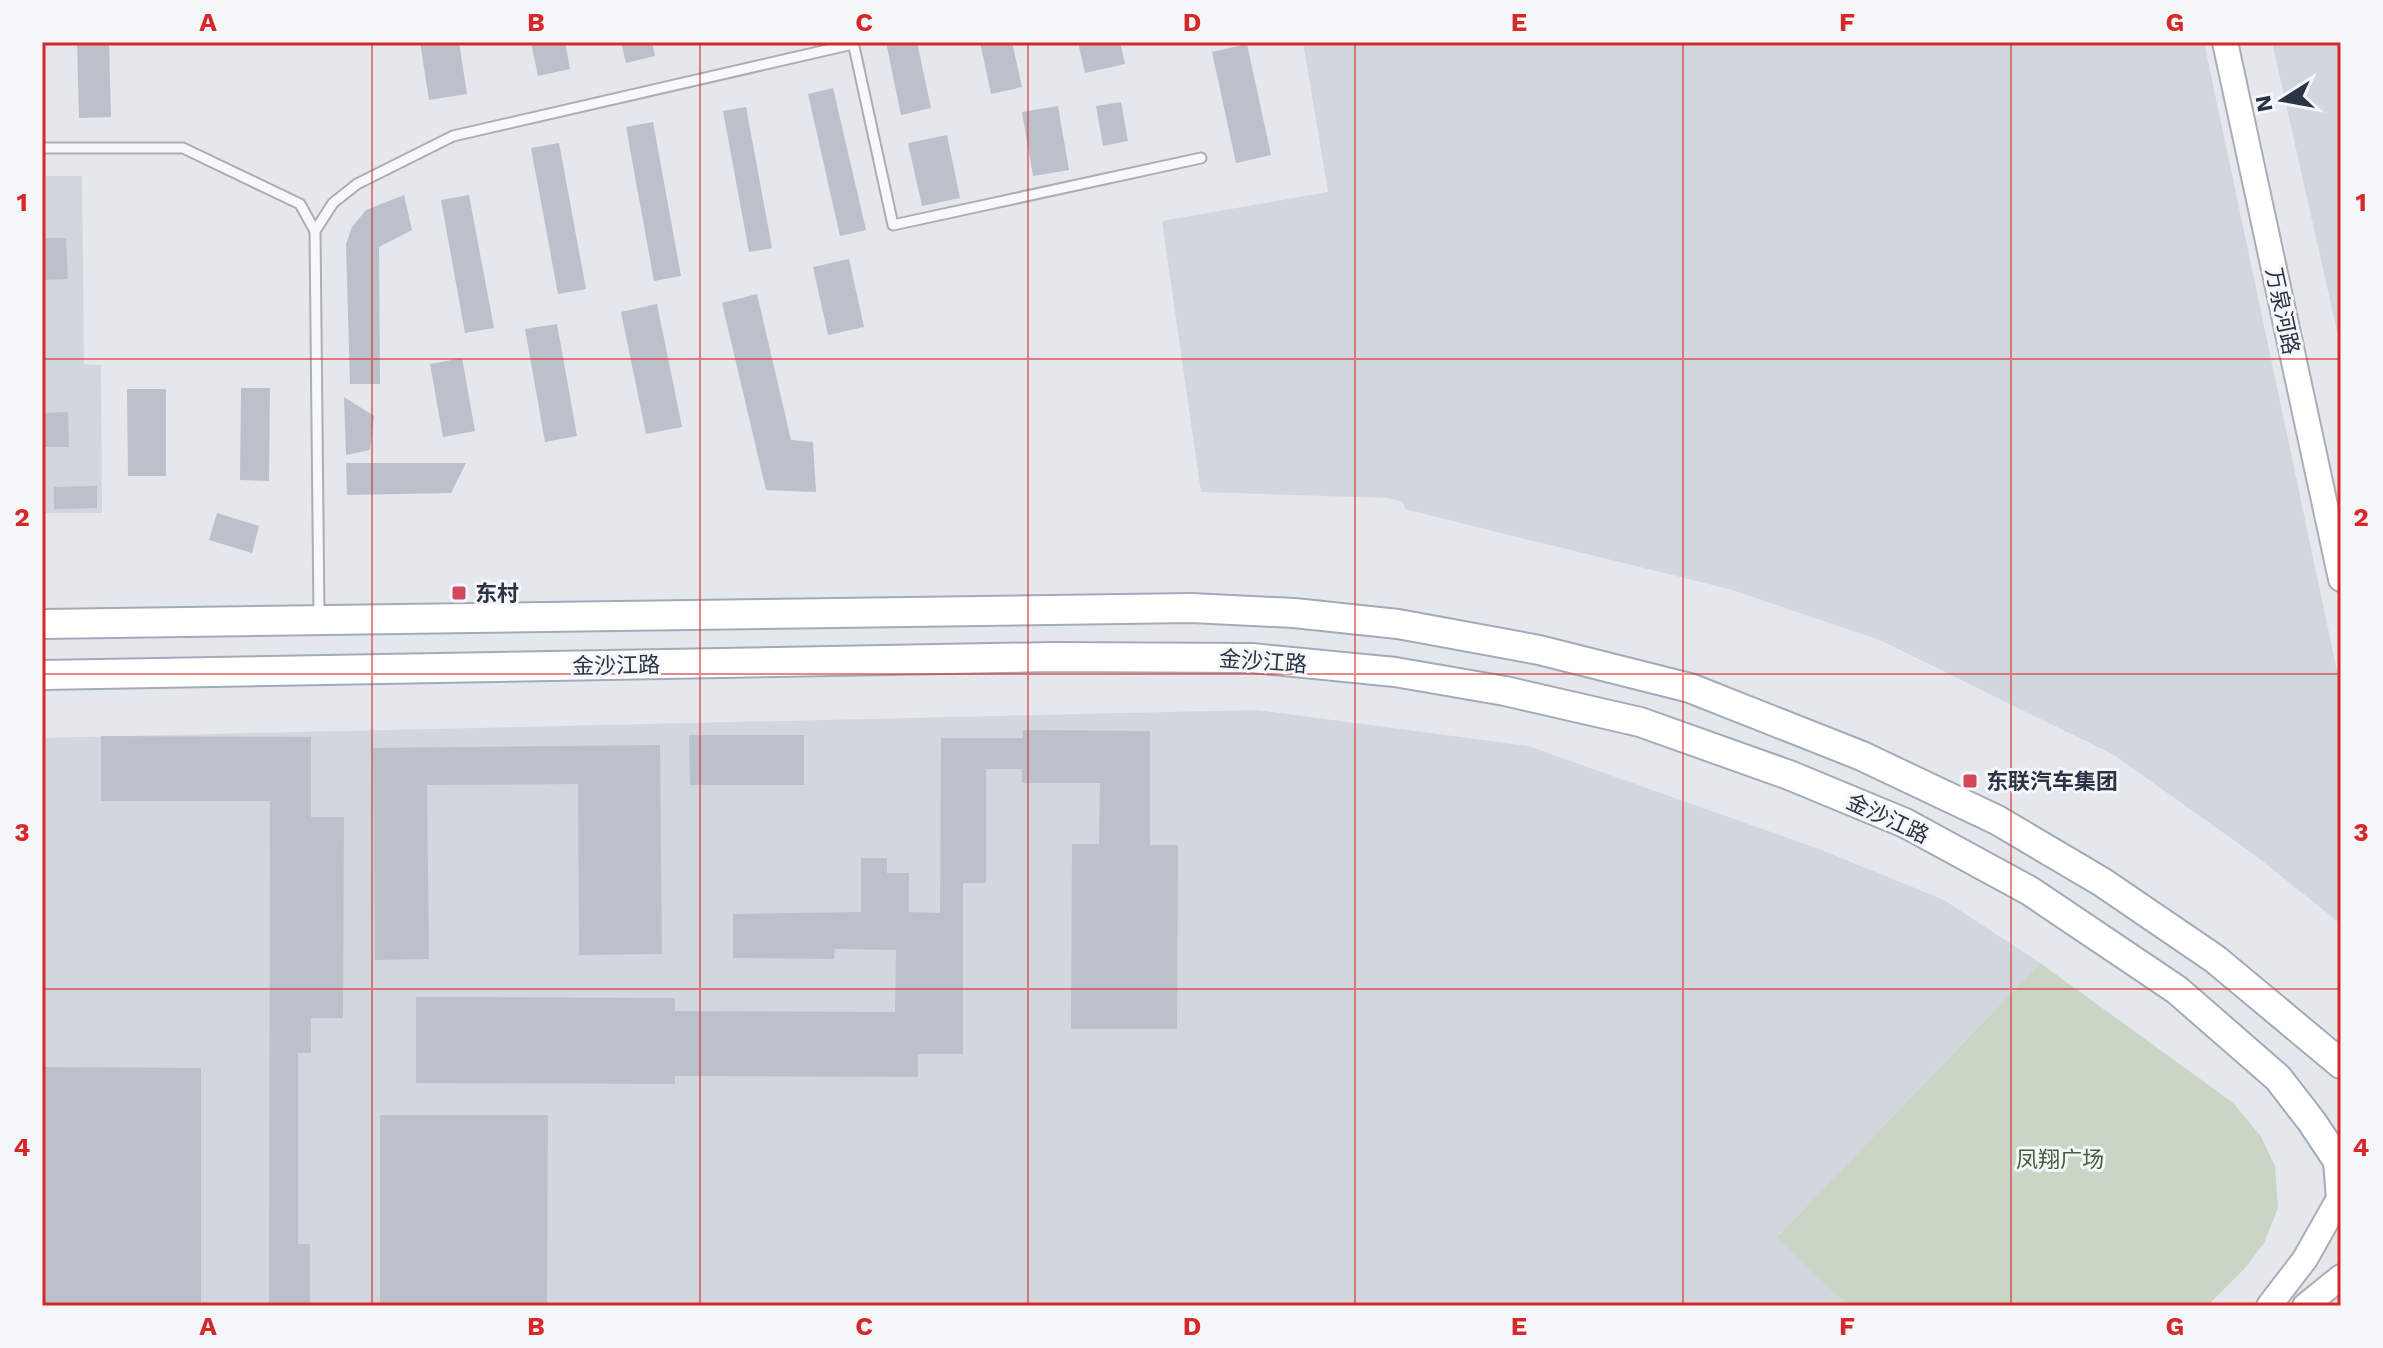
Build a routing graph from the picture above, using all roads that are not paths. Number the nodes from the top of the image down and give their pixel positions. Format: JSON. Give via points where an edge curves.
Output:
{"nodes":[{"id":1,"x":2225,"y":42,"type":"edge"},
{"id":2,"x":853,"y":43,"type":"edge"},
{"id":3,"x":42,"y":148,"type":"edge"},
{"id":4,"x":1201,"y":158,"type":"dead end"},
{"id":5,"x":315,"y":231,"type":"junction"},
{"id":6,"x":2341,"y":579,"type":"edge"},
{"id":7,"x":319,"y":620,"type":"junction"},
{"id":8,"x":42,"y":624,"type":"edge"},
{"id":9,"x":42,"y":675,"type":"edge"},
{"id":10,"x":2341,"y":1064,"type":"edge"},
{"id":11,"x":2339,"y":1155,"type":"edge"},
{"id":12,"x":2341,"y":1198,"type":"edge"},
{"id":13,"x":2341,"y":1277,"type":"edge"},
{"id":14,"x":2269,"y":1306,"type":"edge"},
{"id":15,"x":2305,"y":1306,"type":"edge"}],
"edges":[{"from":1,"to":6,"type":"street","name":"万泉河路"},
{"from":2,"to":4,"type":"lane","via":[[893,225]]},
{"from":2,"to":5,"type":"lane","via":[[453,136],[357,184],[333,203]]},
{"from":3,"to":5,"type":"lane","via":[[183,148],[300,204]]},
{"from":5,"to":7,"type":"lane"},
{"from":7,"to":8,"type":"main road","name":"金沙江路"},
{"from":7,"to":10,"type":"main road","name":"金沙江路","via":[[1191,608],[1398,624],[1539,650],[1690,688],[1862,756],[1997,820],[2102,882],[2215,959]]},
{"from":9,"to":11,"type":"main road","name":"金沙江路","via":[[1037,657],[1252,658],[1395,672],[1505,691],[1640,722],[1789,775],[1905,823],[2030,891],[2177,990],[2278,1078]]},
{"from":11,"to":12,"type":"main road"},
{"from":12,"to":14,"type":"street"},
{"from":13,"to":15,"type":"street"}]}
